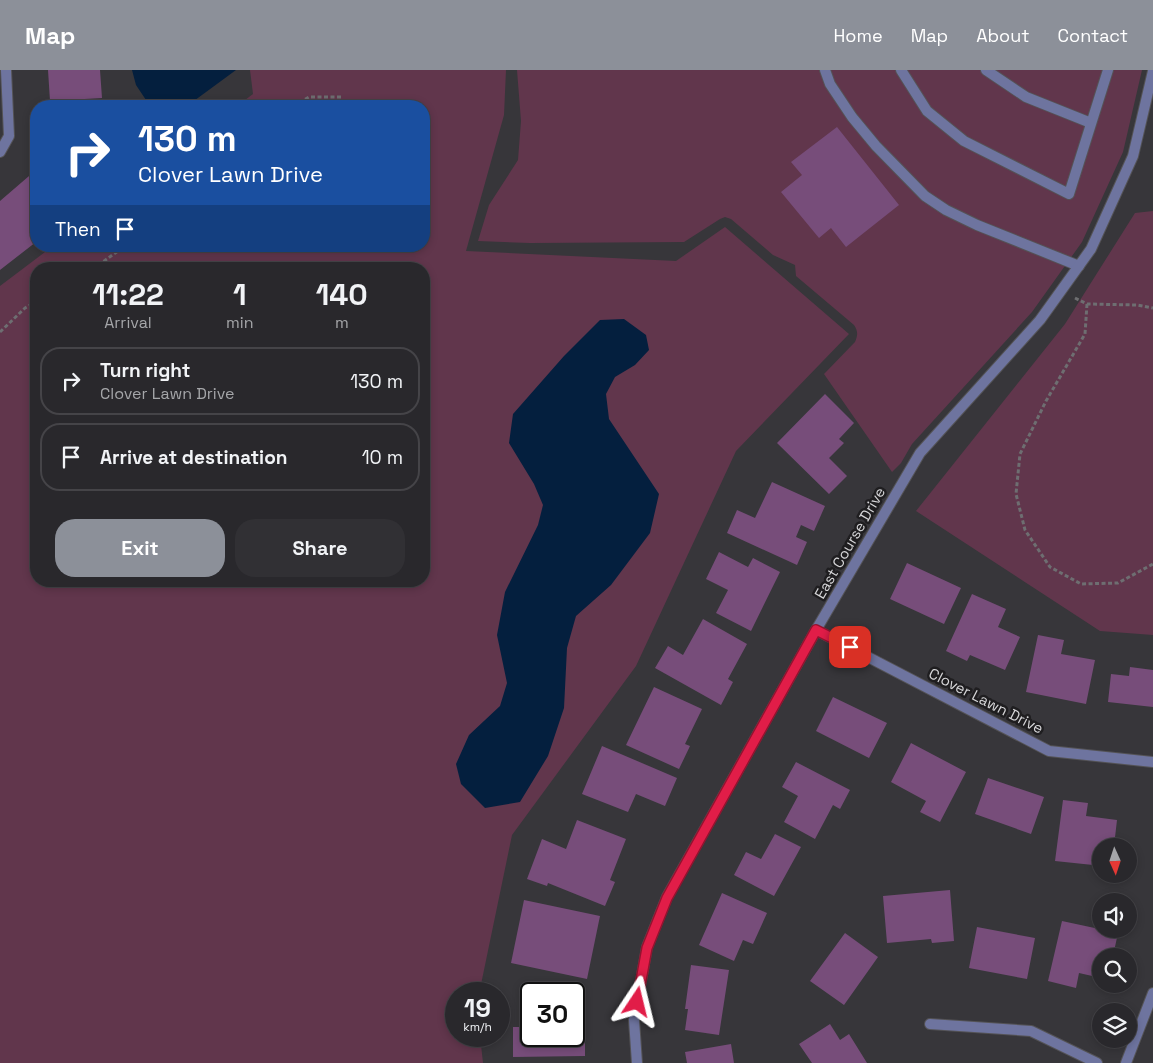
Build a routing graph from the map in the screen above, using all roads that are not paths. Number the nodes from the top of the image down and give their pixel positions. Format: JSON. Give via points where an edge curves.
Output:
{"nodes":[{"id":1,"x":6,"y":70,"type":"edge"},
{"id":2,"x":825,"y":70,"type":"edge"},
{"id":3,"x":901,"y":70,"type":"edge"},
{"id":4,"x":986,"y":70,"type":"edge"},
{"id":5,"x":1108,"y":70,"type":"edge"},
{"id":6,"x":1153,"y":72,"type":"edge"},
{"id":7,"x":1091,"y":122,"type":"junction"},
{"id":8,"x":0,"y":152,"type":"edge"},
{"id":9,"x":1079,"y":266,"type":"junction"},
{"id":10,"x":816,"y":630,"type":"junction"},
{"id":11,"x":1153,"y":762,"type":"edge"},
{"id":12,"x":1153,"y":993,"type":"edge"},
{"id":13,"x":930,"y":1024,"type":"dead end"},
{"id":14,"x":636,"y":1063,"type":"edge"},
{"id":15,"x":1097,"y":1063,"type":"edge"},
{"id":16,"x":1126,"y":1063,"type":"edge"}],
"edges":[{"from":1,"to":8,"type":"street","via":[[9,136]]},
{"from":2,"to":9,"type":"street","via":[[830,84],[852,117],[925,196],[977,225]]},
{"from":3,"to":7,"type":"street","via":[[927,110],[964,141],[1069,194]]},
{"from":4,"to":7,"type":"street","via":[[1026,96]]},
{"from":5,"to":7,"type":"street"},
{"from":6,"to":9,"type":"street","name":"East Course Drive","via":[[1133,156],[1091,249]]},
{"from":9,"to":10,"type":"street","name":"East Course Drive","via":[[1040,320],[920,453]]},
{"from":10,"to":11,"type":"street","name":"Clover Lawn Drive","via":[[1049,751]]},
{"from":10,"to":14,"type":"street","name":"East Course Drive","via":[[667,898],[647,948],[634,1020]]},
{"from":12,"to":16,"type":"street"},
{"from":13,"to":15,"type":"street","via":[[1031,1031]]}]}
